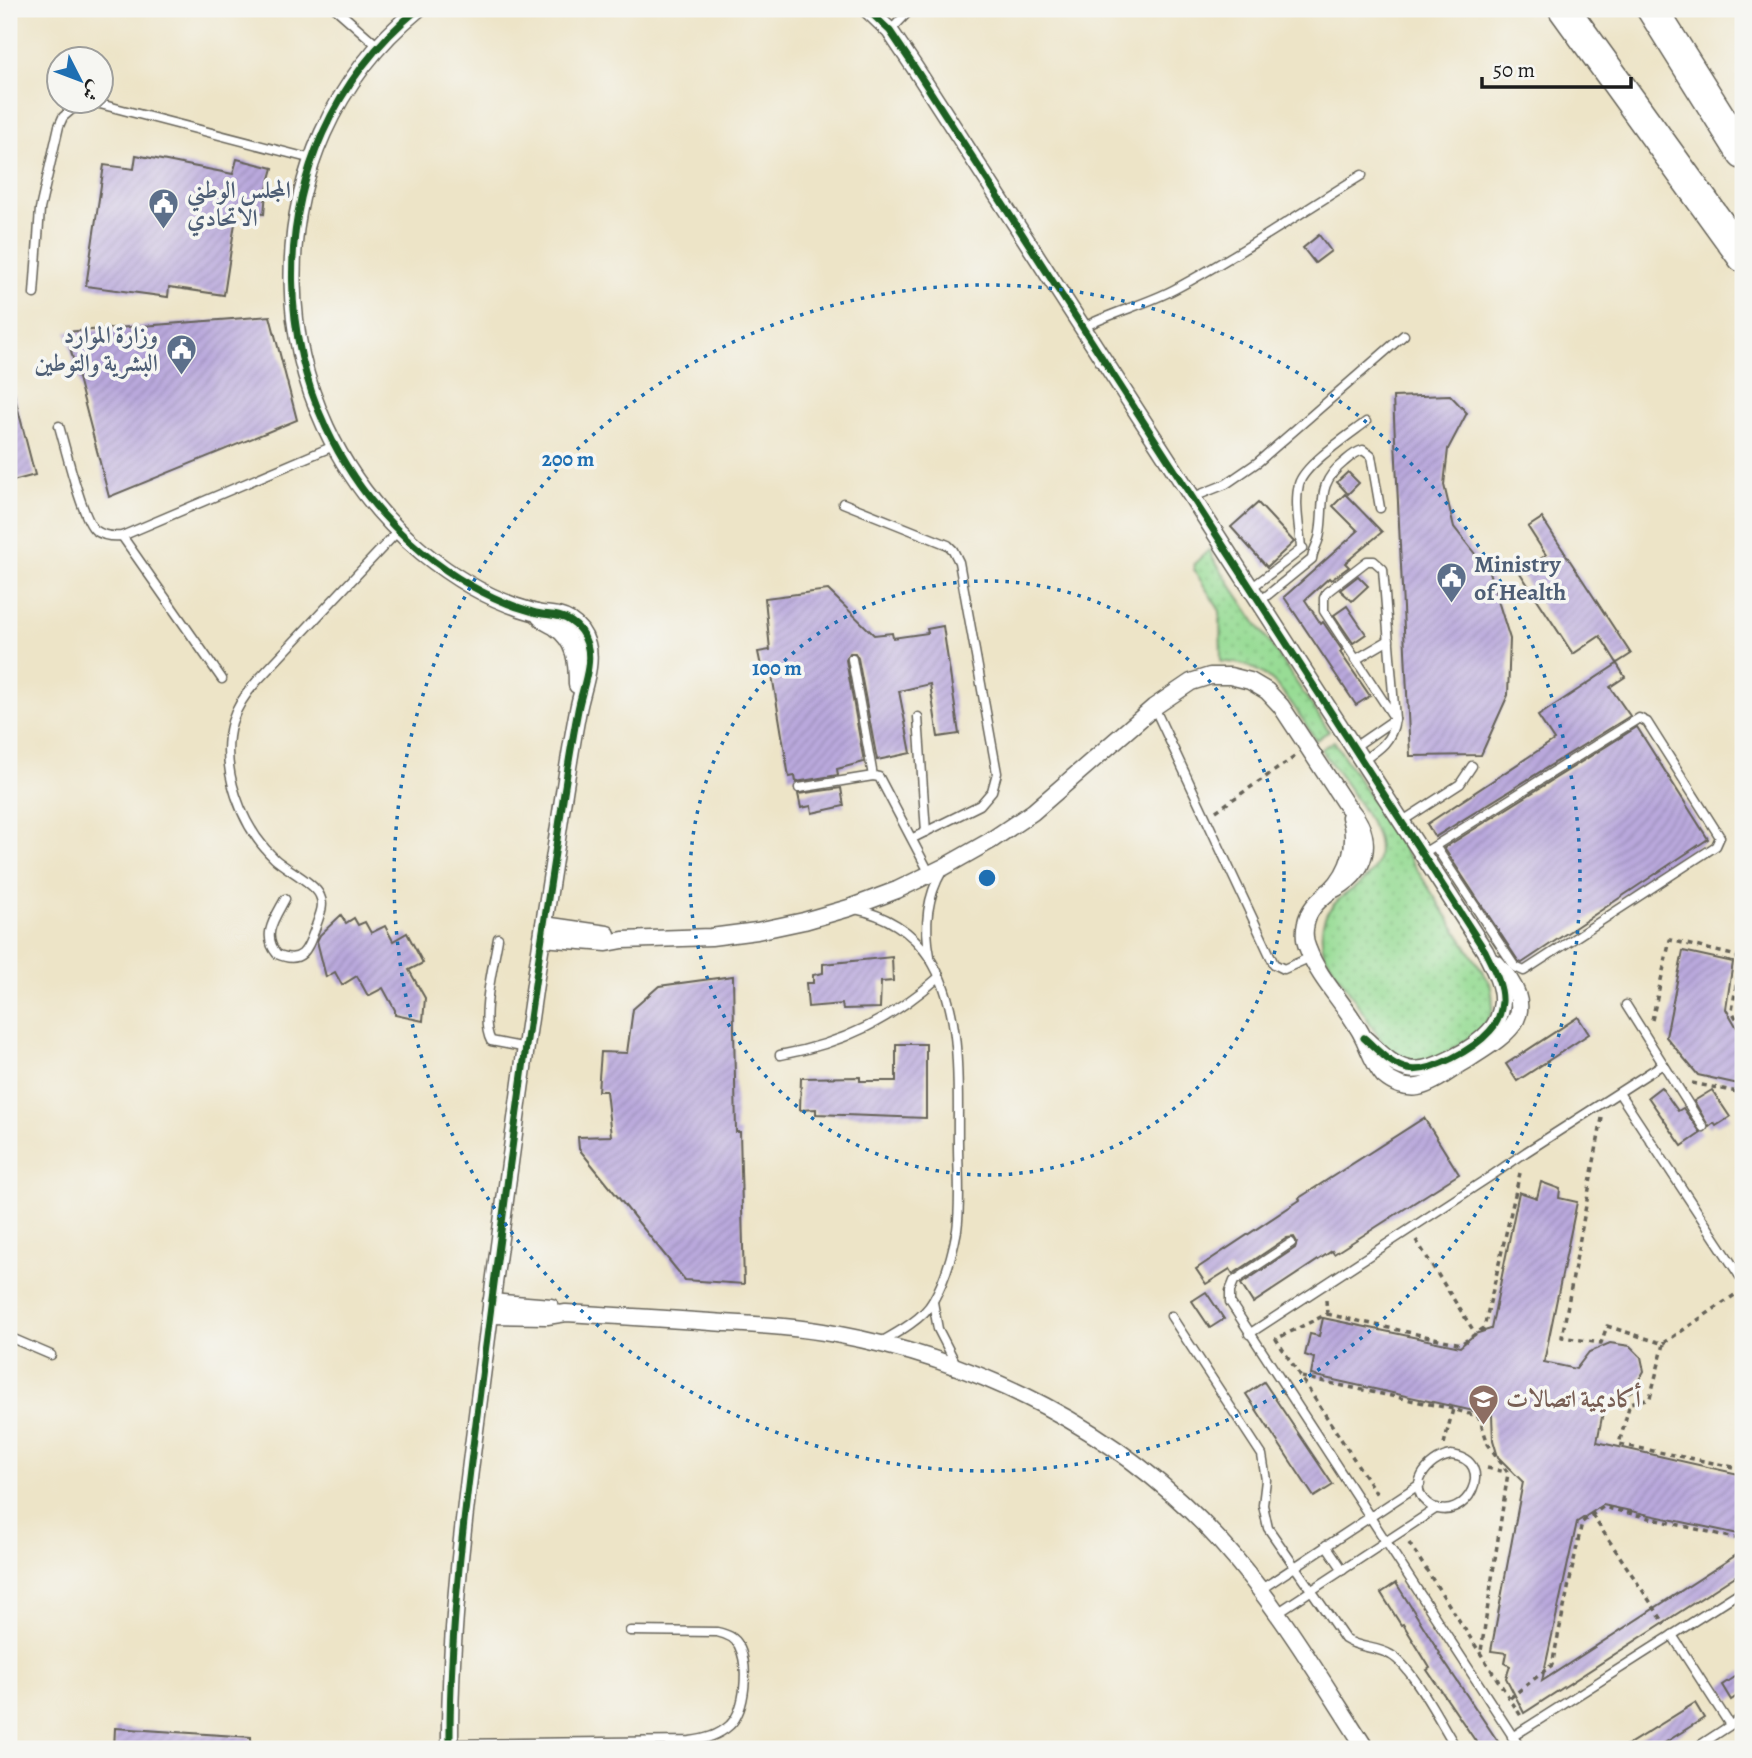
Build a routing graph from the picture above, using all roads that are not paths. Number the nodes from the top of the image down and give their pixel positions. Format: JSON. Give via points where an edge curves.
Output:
{"nodes":[{"id":1,"x":337,"y":9,"type":"edge"},
{"id":2,"x":418,"y":9,"type":"edge"},
{"id":3,"x":867,"y":9,"type":"edge"},
{"id":4,"x":911,"y":9,"type":"edge"},
{"id":5,"x":1564,"y":9,"type":"edge"},
{"id":6,"x":1652,"y":9,"type":"edge"},
{"id":7,"x":890,"y":32,"type":"junction"},
{"id":8,"x":378,"y":46,"type":"junction"},
{"id":9,"x":1743,"y":154,"type":"edge"},
{"id":10,"x":312,"y":159,"type":"junction"},
{"id":11,"x":1362,"y":175,"type":"dead end"},
{"id":12,"x":1743,"y":257,"type":"edge"},
{"id":13,"x":34,"y":294,"type":"dead end"},
{"id":14,"x":1082,"y":328,"type":"junction"},
{"id":15,"x":1405,"y":335,"type":"dead end"},
{"id":16,"x":1366,"y":422,"type":"dead end"},
{"id":17,"x":59,"y":426,"type":"dead end"},
{"id":18,"x":335,"y":445,"type":"junction"},
{"id":19,"x":1191,"y":499,"type":"junction"},
{"id":20,"x":843,"y":503,"type":"dead end"},
{"id":21,"x":1380,"y":508,"type":"dead end"},
{"id":22,"x":399,"y":530,"type":"junction"},
{"id":23,"x":122,"y":536,"type":"junction"},
{"id":24,"x":1301,"y":549,"type":"junction"},
{"id":25,"x":1312,"y":550,"type":"junction"},
{"id":26,"x":1254,"y":596,"type":"junction"},
{"id":27,"x":1389,"y":640,"type":"junction"},
{"id":28,"x":852,"y":659,"type":"dead end"},
{"id":29,"x":1355,"y":660,"type":"junction"},
{"id":30,"x":222,"y":679,"type":"dead end"},
{"id":31,"x":1154,"y":708,"type":"junction"},
{"id":32,"x":918,"y":717,"type":"dead end"},
{"id":33,"x":1395,"y":719,"type":"junction"},
{"id":34,"x":1358,"y":755,"type":"junction"},
{"id":35,"x":1472,"y":766,"type":"dead end"},
{"id":36,"x":873,"y":776,"type":"junction"},
{"id":37,"x":799,"y":788,"type":"dead end"},
{"id":38,"x":1401,"y":822,"type":"junction"},
{"id":39,"x":926,"y":832,"type":"junction"},
{"id":40,"x":912,"y":838,"type":"junction"},
{"id":41,"x":1429,"y":850,"type":"junction"},
{"id":42,"x":937,"y":871,"type":"junction"},
{"id":43,"x":285,"y":899,"type":"dead end"},
{"id":44,"x":849,"y":908,"type":"junction"},
{"id":45,"x":543,"y":931,"type":"junction"},
{"id":46,"x":498,"y":938,"type":"dead end"},
{"id":47,"x":1485,"y":941,"type":"junction"},
{"id":48,"x":1311,"y":957,"type":"junction"},
{"id":49,"x":930,"y":959,"type":"junction"},
{"id":50,"x":939,"y":977,"type":"junction"},
{"id":51,"x":1626,"y":1005,"type":"dead end"},
{"id":52,"x":527,"y":1048,"type":"junction"},
{"id":53,"x":780,"y":1055,"type":"dead end"},
{"id":54,"x":1663,"y":1064,"type":"junction"},
{"id":55,"x":1619,"y":1093,"type":"junction"},
{"id":56,"x":1703,"y":1127,"type":"dead end"},
{"id":57,"x":1291,"y":1243,"type":"dead end"},
{"id":58,"x":1743,"y":1281,"type":"edge"},
{"id":59,"x":933,"y":1302,"type":"junction"},
{"id":60,"x":491,"y":1309,"type":"junction"},
{"id":61,"x":1171,"y":1316,"type":"dead end"},
{"id":62,"x":1249,"y":1334,"type":"junction"},
{"id":63,"x":9,"y":1337,"type":"edge"},
{"id":64,"x":879,"y":1343,"type":"junction"},
{"id":65,"x":51,"y":1355,"type":"dead end"},
{"id":66,"x":956,"y":1365,"type":"junction"},
{"id":67,"x":1420,"y":1484,"type":"junction"},
{"id":68,"x":1437,"y":1508,"type":"junction"},
{"id":69,"x":1369,"y":1517,"type":"junction"},
{"id":70,"x":1385,"y":1542,"type":"junction"},
{"id":71,"x":1326,"y":1545,"type":"junction"},
{"id":72,"x":1295,"y":1566,"type":"junction"},
{"id":73,"x":1343,"y":1570,"type":"junction"},
{"id":74,"x":1260,"y":1590,"type":"junction"},
{"id":75,"x":1743,"y":1590,"type":"edge"},
{"id":76,"x":1312,"y":1591,"type":"junction"},
{"id":77,"x":1277,"y":1613,"type":"junction"},
{"id":78,"x":630,"y":1631,"type":"dead end"},
{"id":79,"x":1672,"y":1635,"type":"junction"},
{"id":80,"x":1743,"y":1717,"type":"edge"},
{"id":81,"x":1731,"y":1726,"type":"junction"},
{"id":82,"x":1512,"y":1737,"type":"junction"},
{"id":83,"x":450,"y":1746,"type":"edge"},
{"id":84,"x":1366,"y":1749,"type":"edge"},
{"id":85,"x":1457,"y":1749,"type":"edge"},
{"id":86,"x":1521,"y":1749,"type":"edge"},
{"id":87,"x":1694,"y":1749,"type":"edge"}],
"edges":[{"from":1,"to":8,"type":"lane"},
{"from":2,"to":8,"type":"street"},
{"from":3,"to":7,"type":"street"},
{"from":4,"to":7,"type":"lane"},
{"from":5,"to":12,"type":"highway"},
{"from":6,"to":9,"type":"highway"},
{"from":7,"to":14,"type":"street"},
{"from":8,"to":10,"type":"street","via":[[329,118]]},
{"from":10,"to":13,"type":"lane","via":[[96,103],[77,105],[63,117],[47,172],[36,237]]},
{"from":10,"to":18,"type":"street","via":[[294,230],[292,304],[306,377]]},
{"from":11,"to":14,"type":"lane","via":[[1189,281]]},
{"from":14,"to":19,"type":"street"},
{"from":15,"to":19,"type":"lane","via":[[1258,462],[1226,484]]},
{"from":16,"to":24,"type":"lane","via":[[1301,478]]},
{"from":17,"to":23,"type":"lane","via":[[89,522],[103,535]]},
{"from":18,"to":22,"type":"street"},
{"from":18,"to":23,"type":"lane"},
{"from":19,"to":26,"type":"street"},
{"from":20,"to":39,"type":"lane","via":[[948,545],[959,562],[997,774],[992,791],[980,805]]},
{"from":21,"to":25,"type":"lane","via":[[1371,456],[1358,451],[1326,483],[1320,537]]},
{"from":22,"to":43,"type":"lane","via":[[257,681],[232,723],[232,782],[247,822],[272,856],[322,898],[311,941],[293,958],[276,954],[268,939]]},
{"from":22,"to":45,"type":"street","via":[[448,571],[506,602],[571,621],[584,637],[589,657]]},
{"from":23,"to":30,"type":"lane"},
{"from":24,"to":25,"type":"lane"},
{"from":24,"to":26,"type":"lane"},
{"from":25,"to":26,"type":"lane","via":[[1309,562]]},
{"from":26,"to":34,"type":"street"},
{"from":27,"to":29,"type":"lane"},
{"from":27,"to":29,"type":"lane","via":[[1383,569],[1367,561],[1327,592],[1323,604]]},
{"from":27,"to":33,"type":"lane"},
{"from":28,"to":36,"type":"lane"},
{"from":29,"to":33,"type":"lane"},
{"from":31,"to":42,"type":"street","via":[[1033,812]]},
{"from":31,"to":48,"type":"lane","via":[[1273,964],[1284,969]]},
{"from":31,"to":48,"type":"street","via":[[1191,682],[1210,676],[1250,681],[1281,706],[1357,817],[1366,846],[1362,862],[1355,876],[1328,892],[1311,910],[1304,934]]},
{"from":32,"to":39,"type":"lane"},
{"from":33,"to":34,"type":"lane"},
{"from":33,"to":34,"type":"lane","via":[[1387,742]]},
{"from":34,"to":38,"type":"street"},
{"from":35,"to":38,"type":"lane","via":[[1460,785]]},
{"from":36,"to":37,"type":"lane"},
{"from":36,"to":40,"type":"lane","via":[[882,779]]},
{"from":38,"to":41,"type":"street"},
{"from":39,"to":40,"type":"lane"},
{"from":40,"to":42,"type":"lane"},
{"from":41,"to":47,"type":"street"},
{"from":41,"to":47,"type":"lane","via":[[1639,718],[1647,722],[1720,837],[1719,844],[1528,969],[1517,970]]},
{"from":42,"to":44,"type":"street"},
{"from":42,"to":49,"type":"lane","via":[[927,918]]},
{"from":44,"to":45,"type":"street","via":[[757,931],[710,937],[623,940],[603,933]]},
{"from":44,"to":49,"type":"lane","via":[[901,928]]},
{"from":45,"to":52,"type":"street"},
{"from":46,"to":52,"type":"lane","via":[[487,1033],[491,1041]]},
{"from":47,"to":48,"type":"street","via":[[1513,984],[1519,1004],[1515,1023],[1504,1037],[1463,1056],[1427,1085],[1410,1088],[1385,1076]]},
{"from":49,"to":50,"type":"lane"},
{"from":50,"to":53,"type":"lane","via":[[899,1010],[854,1035]]},
{"from":50,"to":59,"type":"lane","via":[[957,1056],[958,1214],[949,1260]]},
{"from":51,"to":54,"type":"lane"},
{"from":52,"to":60,"type":"street"},
{"from":54,"to":55,"type":"lane"},
{"from":54,"to":56,"type":"lane"},
{"from":55,"to":58,"type":"lane"},
{"from":55,"to":62,"type":"lane"},
{"from":57,"to":62,"type":"lane","via":[[1234,1281],[1230,1302]]},
{"from":59,"to":64,"type":"lane"},
{"from":59,"to":66,"type":"lane","via":[[943,1341]]},
{"from":60,"to":64,"type":"street","via":[[548,1306],[566,1313],[769,1326]]},
{"from":60,"to":83,"type":"street","via":[[455,1600]]},
{"from":61,"to":72,"type":"lane","via":[[1262,1455],[1264,1517]]},
{"from":62,"to":69,"type":"lane"},
{"from":63,"to":65,"type":"lane"},
{"from":64,"to":66,"type":"street"},
{"from":66,"to":74,"type":"street","via":[[1071,1420],[1125,1456],[1174,1496]]},
{"from":67,"to":68,"type":"lane","via":[[1424,1499]]},
{"from":67,"to":68,"type":"lane","via":[[1426,1468],[1441,1456],[1459,1455],[1471,1464],[1476,1480],[1470,1496],[1454,1507]]},
{"from":67,"to":69,"type":"lane"},
{"from":68,"to":70,"type":"lane"},
{"from":69,"to":70,"type":"lane"},
{"from":69,"to":71,"type":"lane"},
{"from":70,"to":73,"type":"lane"},
{"from":70,"to":82,"type":"lane"},
{"from":71,"to":72,"type":"lane"},
{"from":71,"to":73,"type":"lane"},
{"from":72,"to":74,"type":"lane"},
{"from":72,"to":76,"type":"lane"},
{"from":73,"to":76,"type":"lane"},
{"from":74,"to":77,"type":"street"},
{"from":75,"to":79,"type":"lane"},
{"from":76,"to":77,"type":"lane"},
{"from":76,"to":85,"type":"lane","via":[[1345,1639],[1384,1651],[1401,1662]]},
{"from":77,"to":84,"type":"street"},
{"from":78,"to":83,"type":"lane","via":[[717,1632],[734,1639],[742,1656],[744,1695],[732,1723],[720,1733],[690,1741]]},
{"from":79,"to":81,"type":"lane"},
{"from":79,"to":82,"type":"lane"},
{"from":80,"to":81,"type":"lane"},
{"from":81,"to":87,"type":"lane"},
{"from":82,"to":86,"type":"lane"}]}
